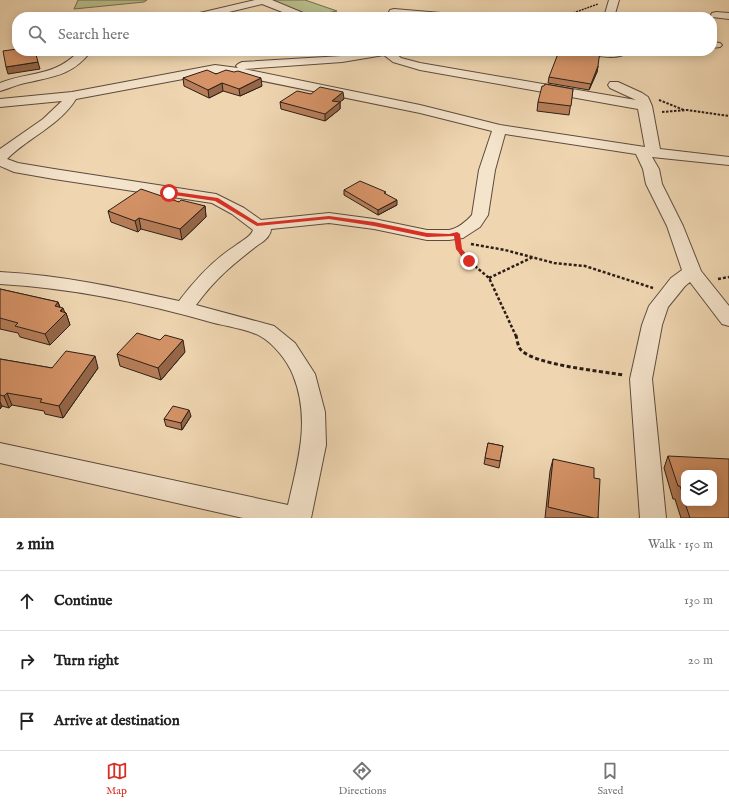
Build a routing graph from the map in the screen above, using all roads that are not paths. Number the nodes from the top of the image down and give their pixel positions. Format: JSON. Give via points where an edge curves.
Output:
{"nodes":[{"id":1,"x":264,"y":0,"type":"edge"},
{"id":2,"x":614,"y":0,"type":"edge"},
{"id":3,"x":401,"y":1,"type":"edge"},
{"id":4,"x":215,"y":12,"type":"edge"},
{"id":5,"x":292,"y":12,"type":"edge"},
{"id":6,"x":393,"y":12,"type":"edge"},
{"id":7,"x":610,"y":12,"type":"edge"},
{"id":8,"x":717,"y":15,"type":"edge"},
{"id":9,"x":729,"y":16,"type":"edge"},
{"id":10,"x":80,"y":56,"type":"edge"},
{"id":11,"x":355,"y":56,"type":"edge"},
{"id":12,"x":393,"y":56,"type":"edge"},
{"id":13,"x":215,"y":69,"type":"junction"},
{"id":14,"x":614,"y":85,"type":"dead end"},
{"id":15,"x":0,"y":87,"type":"edge"},
{"id":16,"x":72,"y":96,"type":"junction"},
{"id":17,"x":0,"y":103,"type":"edge"},
{"id":18,"x":644,"y":106,"type":"junction"},
{"id":19,"x":500,"y":129,"type":"junction"},
{"id":20,"x":648,"y":152,"type":"junction"},
{"id":21,"x":0,"y":157,"type":"edge"},
{"id":22,"x":0,"y":161,"type":"edge"},
{"id":23,"x":729,"y":161,"type":"edge"},
{"id":24,"x":257,"y":225,"type":"junction"},
{"id":25,"x":692,"y":272,"type":"junction"},
{"id":26,"x":0,"y":278,"type":"edge"},
{"id":27,"x":184,"y":308,"type":"junction"},
{"id":28,"x":729,"y":319,"type":"edge"},
{"id":29,"x":0,"y":453,"type":"edge"},
{"id":30,"x":294,"y":518,"type":"edge"},
{"id":31,"x":298,"y":518,"type":"edge"},
{"id":32,"x":652,"y":518,"type":"edge"}],
"edges":[{"from":1,"to":4,"type":"street"},
{"from":1,"to":5,"type":"street"},
{"from":2,"to":7,"type":"street"},
{"from":3,"to":6,"type":"street"},
{"from":8,"to":9,"type":"street"},
{"from":10,"to":15,"type":"street","via":[[64,69]]},
{"from":11,"to":13,"type":"street"},
{"from":12,"to":18,"type":"street","via":[[397,60],[420,66]]},
{"from":13,"to":16,"type":"street"},
{"from":13,"to":19,"type":"street","via":[[264,76]]},
{"from":14,"to":18,"type":"street"},
{"from":16,"to":17,"type":"street"},
{"from":16,"to":21,"type":"street","via":[[60,113]]},
{"from":18,"to":20,"type":"street"},
{"from":19,"to":20,"type":"street"},
{"from":19,"to":24,"type":"street","via":[[487,170],[480,215],[457,238],[329,218]]},
{"from":20,"to":23,"type":"street"},
{"from":20,"to":25,"type":"street","via":[[654,184],[675,226]]},
{"from":22,"to":24,"type":"street","via":[[14,167],[47,173],[216,199]]},
{"from":24,"to":27,"type":"street","via":[[262,228],[259,237],[233,254],[216,270]]},
{"from":25,"to":28,"type":"street"},
{"from":25,"to":32,"type":"street","via":[[668,292],[660,306],[652,325],[641,379]]},
{"from":26,"to":27,"type":"street","via":[[37,280]]},
{"from":27,"to":31,"type":"street","via":[[267,331],[288,348],[304,374],[314,412],[314,445]]},
{"from":29,"to":30,"type":"street"}]}
